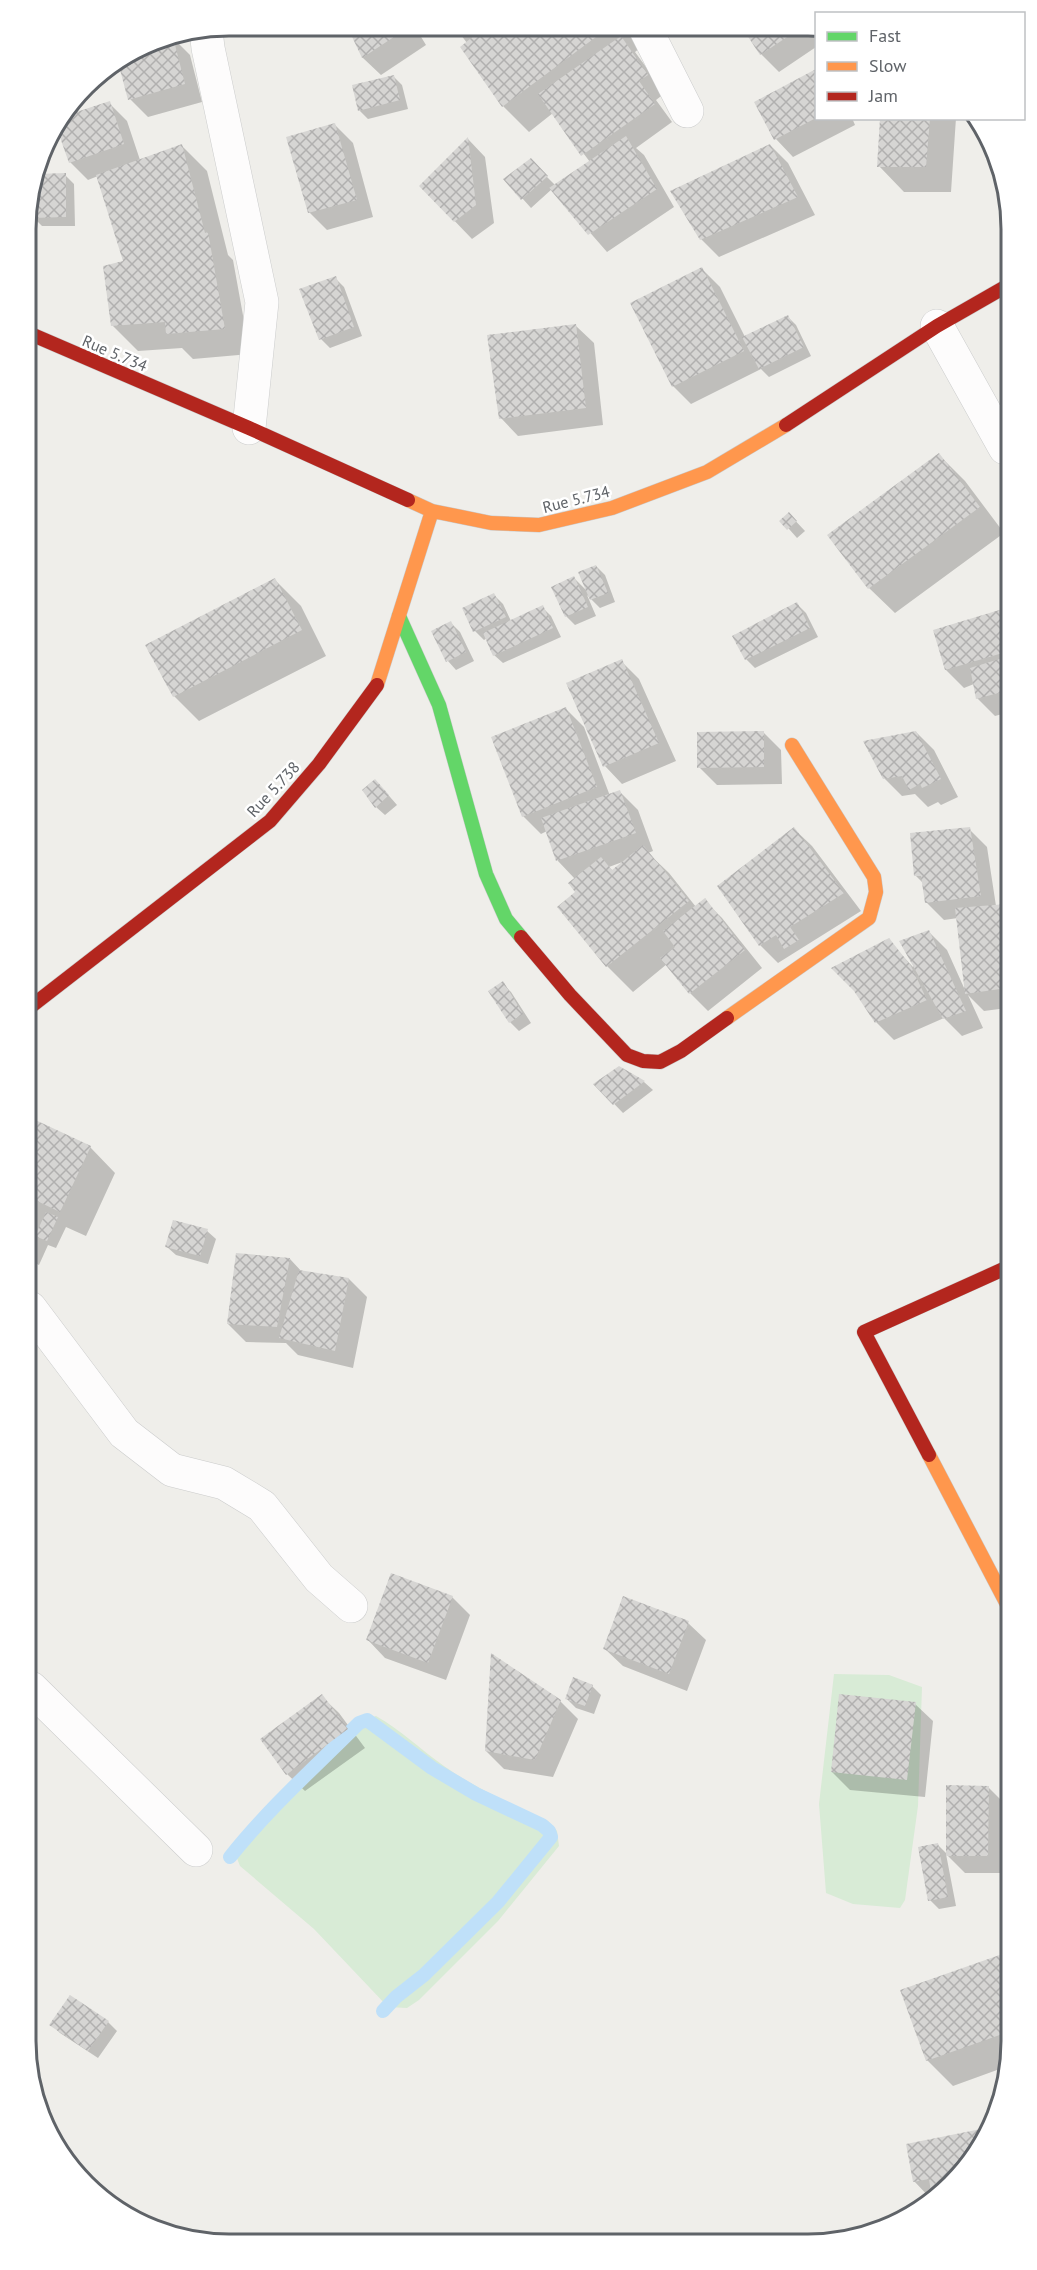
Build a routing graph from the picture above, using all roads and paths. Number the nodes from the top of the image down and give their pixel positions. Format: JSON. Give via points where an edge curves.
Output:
{"nodes":[{"id":1,"x":649,"y":36,"type":"edge"},
{"id":2,"x":206,"y":38,"type":"edge"},
{"id":3,"x":687,"y":111,"type":"dead end"},
{"id":4,"x":1001,"y":289,"type":"edge"},
{"id":5,"x":937,"y":326,"type":"junction"},
{"id":6,"x":36,"y":336,"type":"edge"},
{"id":7,"x":249,"y":428,"type":"junction"},
{"id":8,"x":1001,"y":441,"type":"edge"},
{"id":9,"x":432,"y":511,"type":"junction"},
{"id":10,"x":399,"y":616,"type":"junction"},
{"id":11,"x":792,"y":745,"type":"dead end"},
{"id":12,"x":36,"y":1002,"type":"edge"},
{"id":13,"x":1001,"y":1270,"type":"edge"},
{"id":14,"x":36,"y":1316,"type":"edge"},
{"id":15,"x":1001,"y":1591,"type":"edge"},
{"id":16,"x":351,"y":1606,"type":"dead end"},
{"id":17,"x":36,"y":1693,"type":"edge"},
{"id":18,"x":196,"y":1850,"type":"dead end"}],
"edges":[{"from":1,"to":3,"type":"street"},
{"from":2,"to":7,"type":"street","via":[[262,302]]},
{"from":4,"to":5,"type":"street","name":"Rue 5.734"},
{"from":5,"to":8,"type":"street"},
{"from":5,"to":9,"type":"street","name":"Rue 5.734","via":[[819,405],[707,472],[612,508],[539,525],[491,524]]},
{"from":6,"to":7,"type":"street","name":"Rue 5.734"},
{"from":7,"to":9,"type":"street","name":"Rue 5.734"},
{"from":9,"to":10,"type":"street","name":"Rue 5.738"},
{"from":10,"to":11,"type":"street","via":[[439,705],[486,874],[506,919],[627,1055],[642,1061],[660,1062],[681,1051],[869,918],[874,903],[874,877]]},
{"from":10,"to":12,"type":"street","name":"Rue 5.738","via":[[378,684],[319,764],[270,821]]},
{"from":13,"to":15,"type":"street","via":[[864,1332]]},
{"from":14,"to":16,"type":"street","via":[[124,1433],[172,1470],[224,1484],[262,1506],[320,1578]]},
{"from":17,"to":18,"type":"street"}]}
